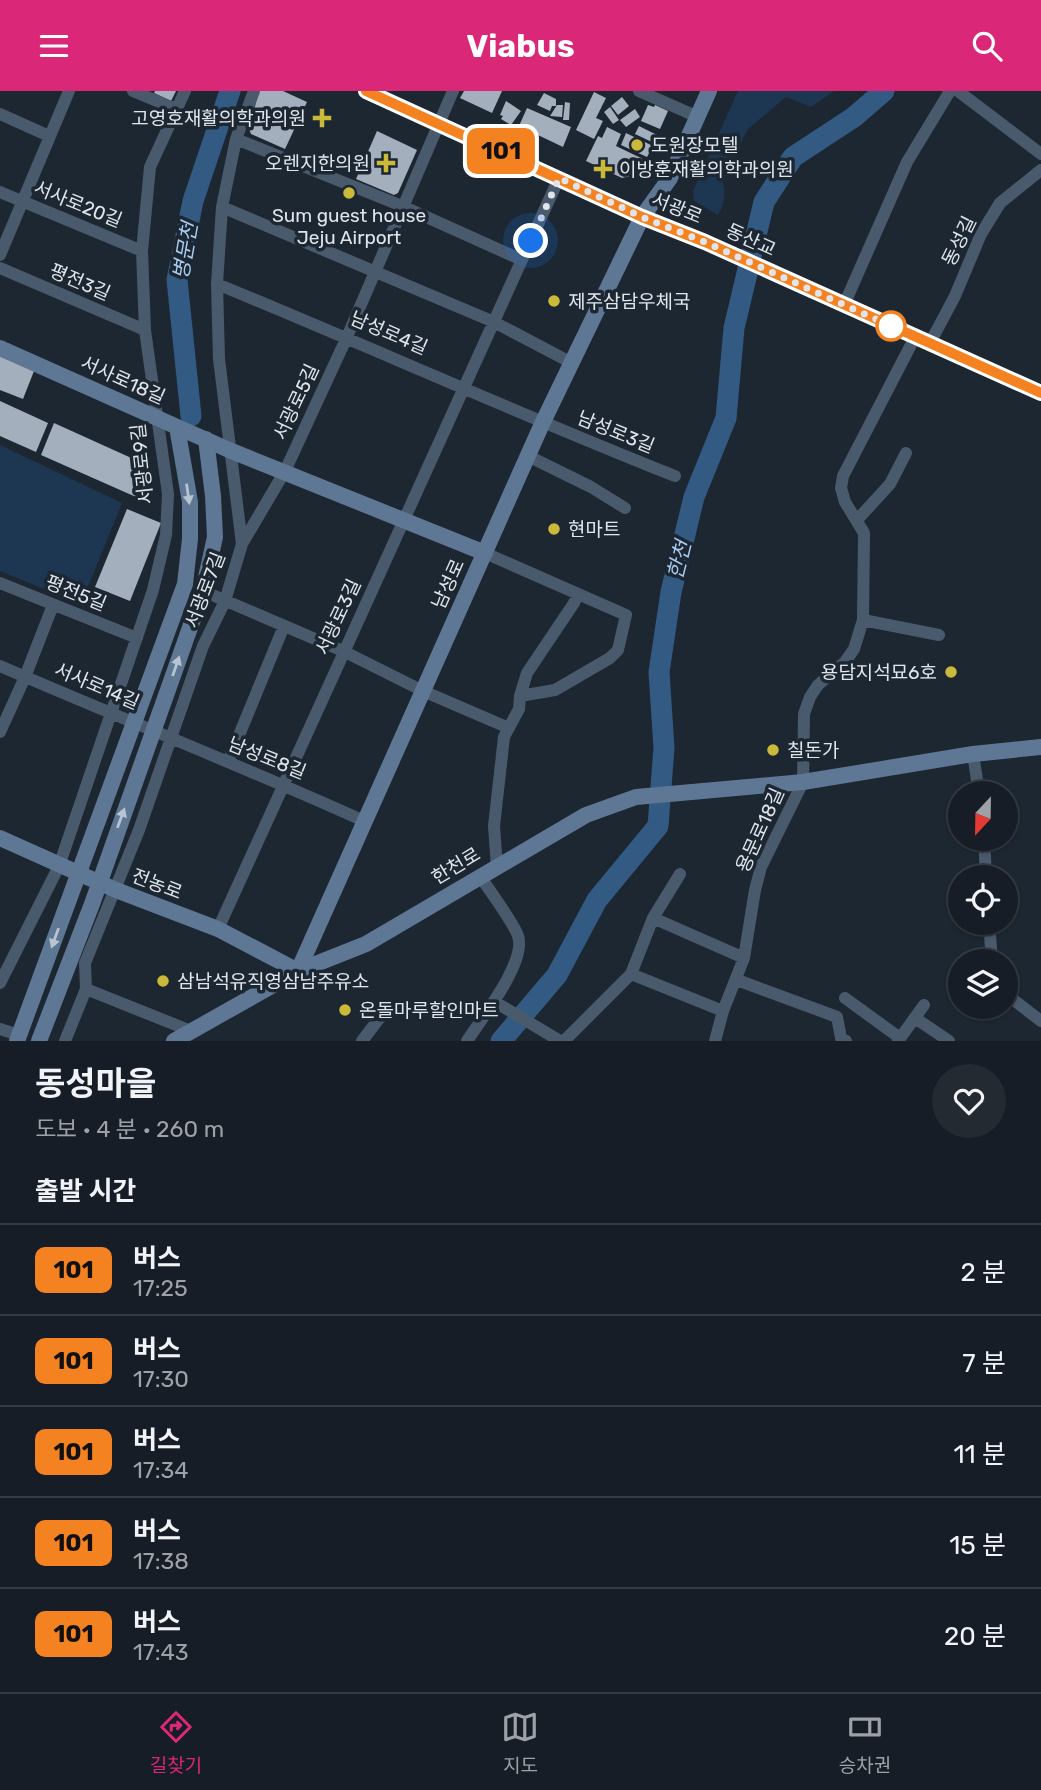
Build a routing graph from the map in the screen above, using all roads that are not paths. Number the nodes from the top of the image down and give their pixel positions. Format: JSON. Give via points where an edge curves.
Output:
{"nodes":[{"id":1,"x":69,"y":91,"type":"edge"},
{"id":2,"x":134,"y":91,"type":"edge"},
{"id":3,"x":185,"y":91,"type":"edge"},
{"id":4,"x":254,"y":91,"type":"edge"},
{"id":5,"x":366,"y":91,"type":"edge"},
{"id":6,"x":453,"y":91,"type":"edge"},
{"id":7,"x":639,"y":91,"type":"edge"},
{"id":8,"x":709,"y":91,"type":"edge"},
{"id":9,"x":950,"y":91,"type":"edge"},
{"id":10,"x":958,"y":91,"type":"edge"},
{"id":11,"x":176,"y":109,"type":"junction"},
{"id":12,"x":0,"y":114,"type":"edge"},
{"id":13,"x":698,"y":117,"type":"junction"},
{"id":14,"x":438,"y":123,"type":"junction"},
{"id":15,"x":48,"y":135,"type":"junction"},
{"id":16,"x":236,"y":139,"type":"junction"},
{"id":17,"x":1041,"y":154,"type":"edge"},
{"id":18,"x":1041,"y":170,"type":"edge"},
{"id":19,"x":559,"y":178,"type":"junction"},
{"id":20,"x":0,"y":192,"type":"edge"},
{"id":21,"x":23,"y":202,"type":"junction"},
{"id":22,"x":222,"y":207,"type":"junction"},
{"id":23,"x":402,"y":207,"type":"junction"},
{"id":24,"x":642,"y":217,"type":"junction"},
{"id":25,"x":705,"y":242,"type":"joint"},
{"id":26,"x":142,"y":251,"type":"junction"},
{"id":27,"x":0,"y":255,"type":"edge"},
{"id":28,"x":522,"y":260,"type":"junction"},
{"id":29,"x":0,"y":268,"type":"edge"},
{"id":30,"x":375,"y":271,"type":"junction"},
{"id":31,"x":217,"y":284,"type":"junction"},
{"id":32,"x":844,"y":305,"type":"junction"},
{"id":33,"x":494,"y":322,"type":"junction"},
{"id":34,"x":145,"y":330,"type":"junction"},
{"id":35,"x":348,"y":337,"type":"junction"},
{"id":36,"x":922,"y":340,"type":"junction"},
{"id":37,"x":0,"y":348,"type":"edge"},
{"id":38,"x":572,"y":363,"type":"junction"},
{"id":39,"x":465,"y":389,"type":"junction"},
{"id":40,"x":1041,"y":393,"type":"edge"},
{"id":41,"x":157,"y":418,"type":"junction"},
{"id":42,"x":542,"y":424,"type":"junction"},
{"id":43,"x":177,"y":427,"type":"junction"},
{"id":44,"x":206,"y":439,"type":"junction"},
{"id":45,"x":229,"y":450,"type":"junction"},
{"id":46,"x":906,"y":453,"type":"dead end"},
{"id":47,"x":528,"y":456,"type":"junction"},
{"id":48,"x":285,"y":471,"type":"junction"},
{"id":49,"x":675,"y":476,"type":"dead end"},
{"id":50,"x":625,"y":508,"type":"dead end"},
{"id":51,"x":405,"y":519,"type":"junction"},
{"id":52,"x":858,"y":519,"type":"junction"},
{"id":53,"x":243,"y":544,"type":"junction"},
{"id":54,"x":485,"y":552,"type":"junction"},
{"id":55,"x":0,"y":583,"type":"edge"},
{"id":56,"x":202,"y":591,"type":"junction"},
{"id":57,"x":578,"y":594,"type":"junction"},
{"id":58,"x":225,"y":601,"type":"junction"},
{"id":59,"x":53,"y":605,"type":"junction"},
{"id":60,"x":863,"y":620,"type":"junction"},
{"id":61,"x":284,"y":627,"type":"junction"},
{"id":62,"x":939,"y":635,"type":"dead end"},
{"id":63,"x":137,"y":638,"type":"junction"},
{"id":64,"x":343,"y":651,"type":"junction"},
{"id":65,"x":0,"y":666,"type":"edge"},
{"id":66,"x":25,"y":677,"type":"junction"},
{"id":67,"x":423,"y":691,"type":"junction"},
{"id":68,"x":520,"y":696,"type":"junction"},
{"id":69,"x":112,"y":712,"type":"junction"},
{"id":70,"x":134,"y":722,"type":"junction"},
{"id":71,"x":509,"y":728,"type":"junction"},
{"id":72,"x":154,"y":730,"type":"junction"},
{"id":73,"x":0,"y":732,"type":"edge"},
{"id":74,"x":171,"y":740,"type":"junction"},
{"id":75,"x":1041,"y":747,"type":"edge"},
{"id":76,"x":973,"y":754,"type":"junction"},
{"id":77,"x":228,"y":762,"type":"junction"},
{"id":78,"x":977,"y":781,"type":"edge"},
{"id":79,"x":803,"y":782,"type":"junction"},
{"id":80,"x":284,"y":785,"type":"junction"},
{"id":81,"x":366,"y":822,"type":"junction"},
{"id":82,"x":0,"y":838,"type":"edge"},
{"id":83,"x":60,"y":866,"type":"junction"},
{"id":84,"x":497,"y":867,"type":"junction"},
{"id":85,"x":79,"y":874,"type":"junction"},
{"id":86,"x":680,"y":874,"type":"dead end"},
{"id":87,"x":480,"y":876,"type":"junction"},
{"id":88,"x":99,"y":883,"type":"junction"},
{"id":89,"x":116,"y":890,"type":"junction"},
{"id":90,"x":653,"y":918,"type":"junction"},
{"id":91,"x":218,"y":929,"type":"junction"},
{"id":92,"x":744,"y":958,"type":"junction"},
{"id":93,"x":298,"y":971,"type":"junction"},
{"id":94,"x":631,"y":974,"type":"junction"},
{"id":95,"x":737,"y":981,"type":"junction"},
{"id":96,"x":0,"y":983,"type":"edge"},
{"id":97,"x":86,"y":989,"type":"junction"},
{"id":98,"x":845,"y":998,"type":"dead end"},
{"id":99,"x":495,"y":1002,"type":"junction"},
{"id":100,"x":1018,"y":1003,"type":"edge"},
{"id":101,"x":924,"y":1005,"type":"dead end"},
{"id":102,"x":388,"y":1007,"type":"dead end"},
{"id":103,"x":723,"y":1011,"type":"junction"},
{"id":104,"x":915,"y":1018,"type":"junction"},
{"id":105,"x":1041,"y":1021,"type":"edge"},
{"id":106,"x":0,"y":1029,"type":"edge"},
{"id":107,"x":191,"y":1031,"type":"junction"},
{"id":108,"x":18,"y":1038,"type":"edge"},
{"id":109,"x":899,"y":1040,"type":"edge"},
{"id":110,"x":39,"y":1041,"type":"edge"},
{"id":111,"x":65,"y":1041,"type":"edge"},
{"id":112,"x":174,"y":1041,"type":"edge"},
{"id":113,"x":362,"y":1041,"type":"edge"},
{"id":114,"x":467,"y":1041,"type":"edge"},
{"id":115,"x":562,"y":1041,"type":"edge"},
{"id":116,"x":715,"y":1041,"type":"edge"},
{"id":117,"x":846,"y":1041,"type":"edge"},
{"id":118,"x":949,"y":1041,"type":"edge"}],
"edges":[{"from":1,"to":15,"type":"street"},
{"from":2,"to":11,"type":"street"},
{"from":3,"to":11,"type":"street","name":"서광로9길"},
{"from":4,"to":16,"type":"street","name":"서광로7길"},
{"from":5,"to":14,"type":"street","name":"서광로"},
{"from":6,"to":14,"type":"street","name":"서광로5길"},
{"from":7,"to":13,"type":"street"},
{"from":8,"to":13,"type":"street","name":"남성로"},
{"from":9,"to":32,"type":"street","via":[[907,162]]},
{"from":10,"to":17,"type":"street"},
{"from":11,"to":26,"type":"street","name":"서광로9길","via":[[150,167]]},
{"from":12,"to":15,"type":"street"},
{"from":13,"to":24,"type":"street","name":"남성로","via":[[670,178]]},
{"from":14,"to":19,"type":"street","name":"서광로"},
{"from":14,"to":23,"type":"street","name":"서광로5길"},
{"from":15,"to":21,"type":"street"},
{"from":16,"to":22,"type":"street","name":"서광로7길"},
{"from":16,"to":23,"type":"street"},
{"from":18,"to":36,"type":"street","name":"동성길","via":[[1000,203],[954,296]]},
{"from":19,"to":24,"type":"street","name":"서광로"},
{"from":19,"to":28,"type":"street","name":"서광로3길"},
{"from":20,"to":21,"type":"street","name":"서사로20길"},
{"from":21,"to":26,"type":"street","name":"서사로20길"},
{"from":21,"to":27,"type":"street"},
{"from":22,"to":30,"type":"street"},
{"from":22,"to":31,"type":"street","name":"서광로7길"},
{"from":23,"to":28,"type":"street"},
{"from":23,"to":30,"type":"street","name":"서광로5길"},
{"from":24,"to":25,"type":"street","name":"서광로"},
{"from":24,"to":38,"type":"street","name":"남성로"},
{"from":25,"to":32,"type":"street","name":"동산교"},
{"from":26,"to":34,"type":"street","name":"서광로9길"},
{"from":28,"to":33,"type":"street","name":"서광로3길"},
{"from":29,"to":34,"type":"street","name":"평전3길"},
{"from":30,"to":33,"type":"street"},
{"from":30,"to":35,"type":"street","name":"서광로5길"},
{"from":31,"to":35,"type":"street","name":"남성로4길"},
{"from":31,"to":45,"type":"street","name":"서광로7길"},
{"from":32,"to":36,"type":"street"},
{"from":33,"to":38,"type":"street"},
{"from":33,"to":39,"type":"street","name":"서광로3길"},
{"from":34,"to":41,"type":"street","name":"서광로9길"},
{"from":35,"to":39,"type":"street","name":"남성로4길"},
{"from":35,"to":48,"type":"street","name":"서광로5길"},
{"from":36,"to":40,"type":"street"},
{"from":36,"to":52,"type":"street","name":"용문로18길","via":[[843,476],[845,502]]},
{"from":37,"to":41,"type":"street","name":"서사로18길"},
{"from":38,"to":42,"type":"street","name":"남성로"},
{"from":39,"to":42,"type":"street","name":"남성로4길"},
{"from":39,"to":51,"type":"street","name":"서광로3길"},
{"from":41,"to":43,"type":"street","name":"서사로18길"},
{"from":41,"to":63,"type":"street","name":"서광로9길","via":[[168,494],[166,535]]},
{"from":42,"to":47,"type":"street","name":"남성로"},
{"from":42,"to":49,"type":"street","name":"남성로3길"},
{"from":43,"to":44,"type":"street","name":"서사로18길"},
{"from":43,"to":70,"type":"street","one_way":true,"via":[[190,502],[185,584]]},
{"from":44,"to":45,"type":"street","name":"서사로18길"},
{"from":44,"to":56,"type":"street","via":[[215,537]]},
{"from":45,"to":48,"type":"street"},
{"from":45,"to":53,"type":"street","name":"서광로7길"},
{"from":46,"to":52,"type":"street","via":[[890,484]]},
{"from":47,"to":50,"type":"street"},
{"from":47,"to":54,"type":"street","name":"남성로"},
{"from":48,"to":51,"type":"street"},
{"from":48,"to":53,"type":"street","name":"서광로5길"},
{"from":51,"to":54,"type":"street"},
{"from":51,"to":64,"type":"street","name":"서광로3길"},
{"from":52,"to":60,"type":"street","name":"용문로18길","via":[[864,533]]},
{"from":53,"to":58,"type":"street","name":"서광로7길"},
{"from":54,"to":57,"type":"street"},
{"from":54,"to":67,"type":"street","name":"남성로"},
{"from":55,"to":59,"type":"street","name":"평전5길"},
{"from":56,"to":58,"type":"street"},
{"from":72,"to":56,"type":"street","one_way":true},
{"from":57,"to":68,"type":"street","via":[[527,673]]},
{"from":57,"to":68,"type":"street","via":[[626,615],[618,650],[555,690]]},
{"from":58,"to":61,"type":"street"},
{"from":58,"to":74,"type":"street","name":"서광로7길","via":[[203,646]]},
{"from":59,"to":63,"type":"street","name":"평전5길"},
{"from":59,"to":66,"type":"street","name":"서사로14길"},
{"from":60,"to":62,"type":"street"},
{"from":60,"to":79,"type":"street","name":"용문로18길","via":[[854,649],[810,697],[804,714]]},
{"from":61,"to":64,"type":"street"},
{"from":61,"to":77,"type":"street"},
{"from":63,"to":69,"type":"street","name":"서광로9길"},
{"from":64,"to":67,"type":"street"},
{"from":64,"to":80,"type":"street","name":"서광로3길"},
{"from":65,"to":66,"type":"street","name":"서사로14길"},
{"from":66,"to":69,"type":"street","name":"서사로14길"},
{"from":66,"to":73,"type":"street","name":"서사로14길"},
{"from":67,"to":71,"type":"street"},
{"from":67,"to":81,"type":"street","name":"남성로"},
{"from":68,"to":71,"type":"street"},
{"from":69,"to":70,"type":"street","name":"서사로14길"},
{"from":69,"to":83,"type":"street","name":"서광로9길"},
{"from":70,"to":72,"type":"street","name":"서사로14길"},
{"from":70,"to":85,"type":"street"},
{"from":71,"to":84,"type":"street","via":[[504,737],[494,826]]},
{"from":72,"to":74,"type":"street","name":"남성로8길"},
{"from":88,"to":72,"type":"street","one_way":true},
{"from":74,"to":77,"type":"street","name":"남성로8길"},
{"from":74,"to":89,"type":"street","name":"서광로7길"},
{"from":75,"to":76,"type":"street"},
{"from":76,"to":78,"type":"street"},
{"from":76,"to":79,"type":"street"},
{"from":77,"to":80,"type":"street","name":"남성로8길"},
{"from":79,"to":84,"type":"street","name":"한천로","via":[[636,797],[586,815]]},
{"from":79,"to":92,"type":"street","name":"용문로18길","via":[[761,867]]},
{"from":80,"to":81,"type":"street","name":"남성로8길"},
{"from":80,"to":91,"type":"street","name":"서광로3길"},
{"from":81,"to":93,"type":"street","name":"남성로"},
{"from":82,"to":83,"type":"street","name":"전농로"},
{"from":83,"to":85,"type":"street","name":"전농로"},
{"from":83,"to":96,"type":"street","name":"서광로9길"},
{"from":84,"to":87,"type":"street","name":"한천로"},
{"from":85,"to":88,"type":"street","name":"전농로"},
{"from":85,"to":108,"type":"street","one_way":true},
{"from":86,"to":90,"type":"street"},
{"from":87,"to":93,"type":"street","name":"한천로","via":[[366,944]]},
{"from":87,"to":99,"type":"street","via":[[519,937],[517,960]]},
{"from":88,"to":89,"type":"street","name":"전농로"},
{"from":88,"to":110,"type":"street"},
{"from":89,"to":91,"type":"street","name":"전농로"},
{"from":89,"to":97,"type":"street","name":"서광로7길","via":[[85,963]]},
{"from":90,"to":92,"type":"street"},
{"from":90,"to":94,"type":"street"},
{"from":91,"to":93,"type":"street","name":"전농로"},
{"from":92,"to":95,"type":"street","name":"용문로18길"},
{"from":93,"to":107,"type":"street"},
{"from":94,"to":103,"type":"street"},
{"from":94,"to":115,"type":"street"},
{"from":95,"to":103,"type":"street","name":"용문로18길"},
{"from":95,"to":117,"type":"street","via":[[837,1017],[841,1038]]},
{"from":97,"to":107,"type":"street"},
{"from":97,"to":111,"type":"street","name":"서광로7길"},
{"from":98,"to":109,"type":"street"},
{"from":99,"to":114,"type":"street"},
{"from":99,"to":115,"type":"street"},
{"from":100,"to":105,"type":"street"},
{"from":101,"to":104,"type":"street"},
{"from":102,"to":113,"type":"street"},
{"from":103,"to":116,"type":"street","name":"용문로18길"},
{"from":104,"to":109,"type":"street"},
{"from":104,"to":118,"type":"street"},
{"from":106,"to":108,"type":"street"},
{"from":107,"to":112,"type":"street"}]}
